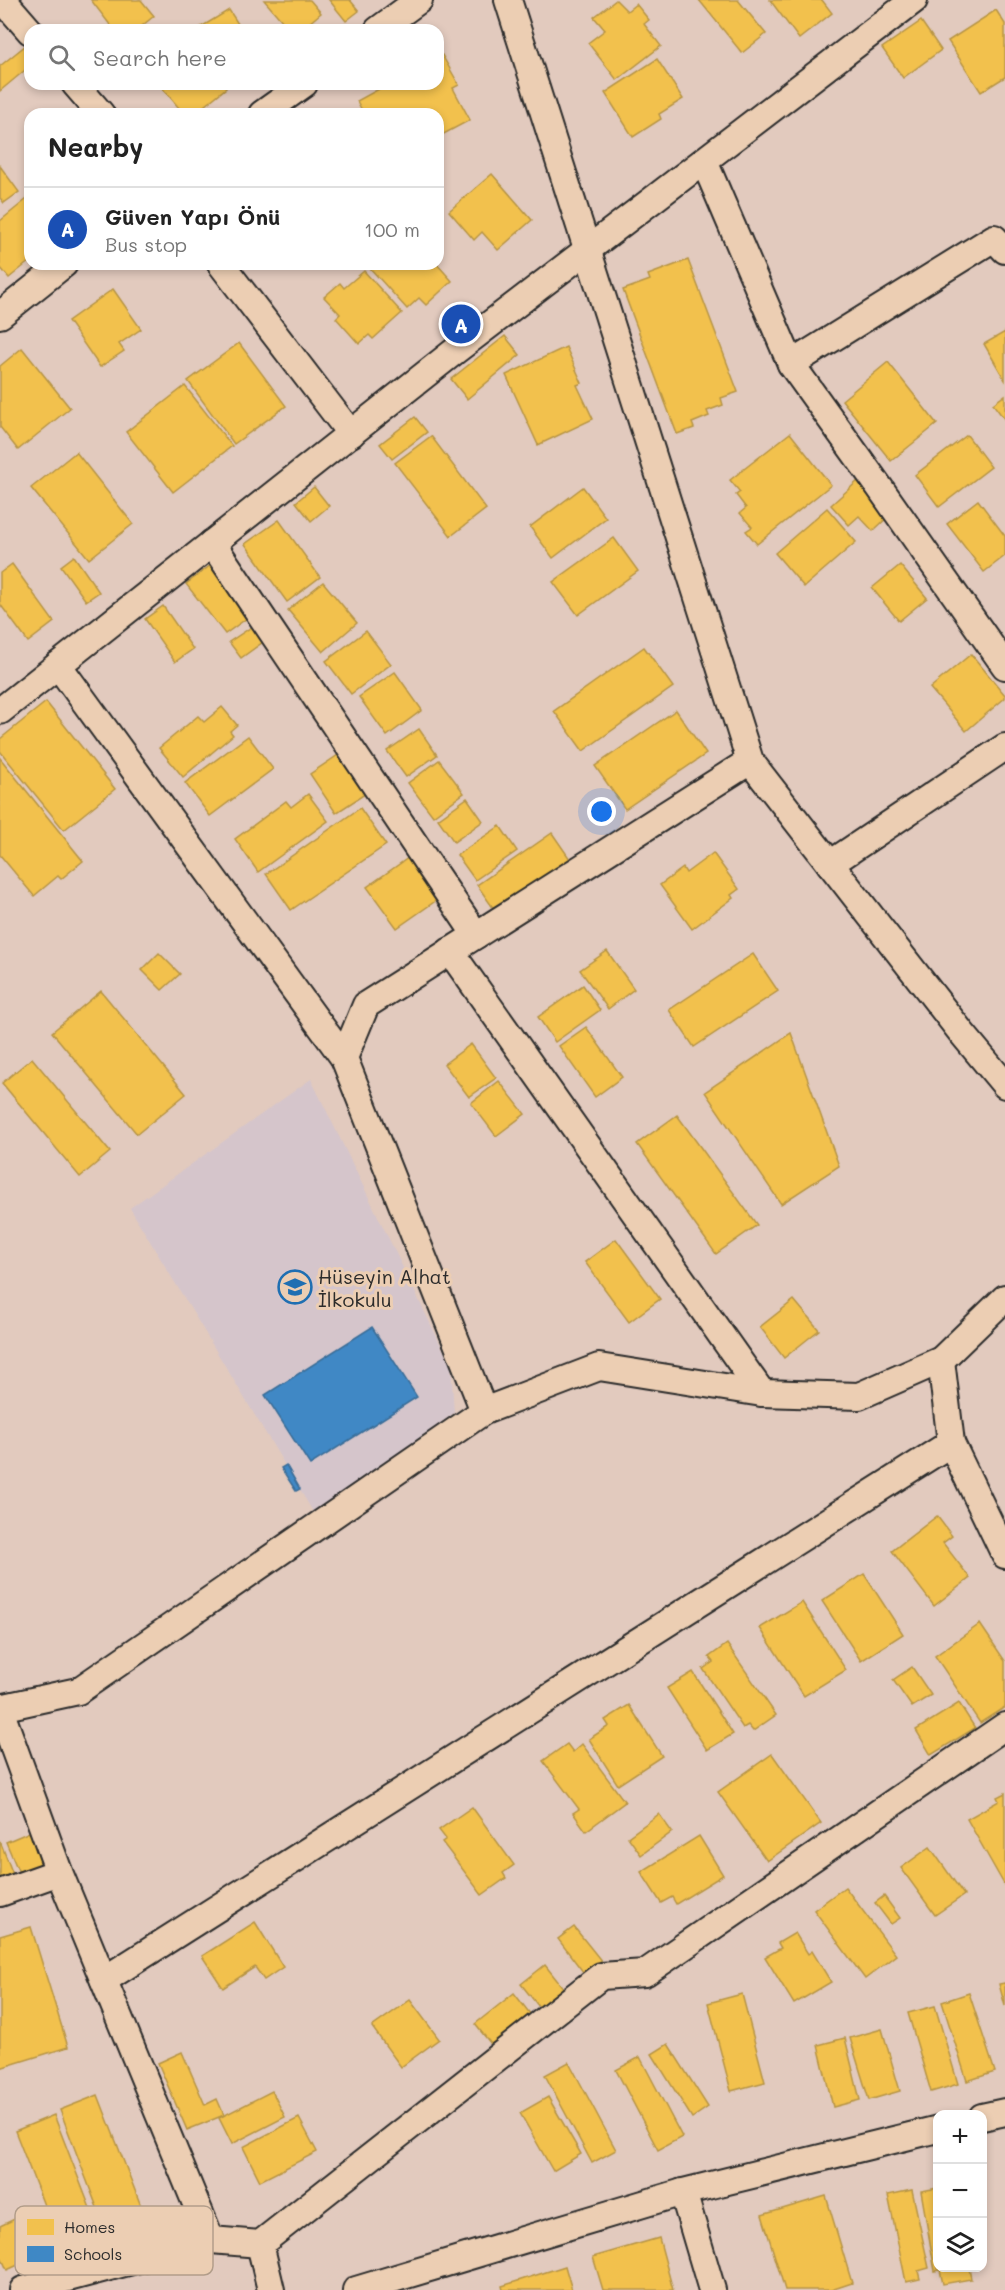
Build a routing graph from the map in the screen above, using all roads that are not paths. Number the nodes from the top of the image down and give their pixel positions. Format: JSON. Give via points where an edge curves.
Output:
{"nodes":[{"id":1,"x":3,"y":0,"type":"edge"},
{"id":2,"x":419,"y":0,"type":"edge"},
{"id":3,"x":508,"y":0,"type":"edge"},
{"id":4,"x":914,"y":0,"type":"edge"},
{"id":5,"x":24,"y":24,"type":"edge"},
{"id":6,"x":386,"y":24,"type":"edge"},
{"id":7,"x":80,"y":90,"type":"edge"},
{"id":8,"x":296,"y":90,"type":"edge"},
{"id":9,"x":96,"y":108,"type":"edge"},
{"id":10,"x":270,"y":108,"type":"edge"},
{"id":11,"x":704,"y":161,"type":"junction"},
{"id":12,"x":588,"y":250,"type":"junction"},
{"id":13,"x":1005,"y":250,"type":"edge"},
{"id":14,"x":56,"y":270,"type":"edge"},
{"id":15,"x":226,"y":270,"type":"edge"},
{"id":16,"x":0,"y":315,"type":"edge"},
{"id":17,"x":791,"y":364,"type":"junction"},
{"id":18,"x":351,"y":434,"type":"junction"},
{"id":19,"x":212,"y":543,"type":"junction"},
{"id":20,"x":58,"y":665,"type":"junction"},
{"id":21,"x":1005,"y":666,"type":"edge"},
{"id":22,"x":0,"y":711,"type":"edge"},
{"id":23,"x":1005,"y":747,"type":"edge"},
{"id":24,"x":750,"y":761,"type":"junction"},
{"id":25,"x":830,"y":864,"type":"junction"},
{"id":26,"x":476,"y":935,"type":"junction"},
{"id":27,"x":450,"y":951,"type":"junction"},
{"id":28,"x":344,"y":1059,"type":"junction"},
{"id":29,"x":1005,"y":1085,"type":"edge"},
{"id":30,"x":1005,"y":1298,"type":"edge"},
{"id":31,"x":941,"y":1360,"type":"junction"},
{"id":32,"x":762,"y":1393,"type":"junction"},
{"id":33,"x":484,"y":1411,"type":"junction"},
{"id":34,"x":951,"y":1443,"type":"junction"},
{"id":35,"x":1005,"y":1554,"type":"edge"},
{"id":36,"x":0,"y":1709,"type":"edge"},
{"id":37,"x":1005,"y":1726,"type":"edge"},
{"id":38,"x":59,"y":1872,"type":"junction"},
{"id":39,"x":0,"y":1893,"type":"edge"},
{"id":40,"x":104,"y":1980,"type":"junction"},
{"id":41,"x":1005,"y":2112,"type":"edge"},
{"id":42,"x":987,"y":2117,"type":"edge"},
{"id":43,"x":933,"y":2130,"type":"edge"},
{"id":44,"x":683,"y":2192,"type":"junction"},
{"id":45,"x":197,"y":2206,"type":"edge"},
{"id":46,"x":213,"y":2240,"type":"edge"},
{"id":47,"x":260,"y":2244,"type":"junction"},
{"id":48,"x":79,"y":2275,"type":"edge"},
{"id":49,"x":23,"y":2290,"type":"edge"},
{"id":50,"x":271,"y":2290,"type":"edge"},
{"id":51,"x":356,"y":2290,"type":"edge"},
{"id":52,"x":712,"y":2290,"type":"edge"}],
"edges":[{"from":1,"to":5,"type":"street"},
{"from":2,"to":6,"type":"street"},
{"from":3,"to":12,"type":"street"},
{"from":4,"to":11,"type":"street"},
{"from":7,"to":9,"type":"street"},
{"from":8,"to":10,"type":"street"},
{"from":11,"to":12,"type":"street"},
{"from":11,"to":17,"type":"street"},
{"from":12,"to":18,"type":"street"},
{"from":12,"to":24,"type":"street"},
{"from":13,"to":17,"type":"street","via":[[994,238]]},
{"from":14,"to":16,"type":"street"},
{"from":15,"to":18,"type":"street"},
{"from":17,"to":21,"type":"street"},
{"from":18,"to":19,"type":"street"},
{"from":19,"to":20,"type":"street"},
{"from":19,"to":26,"type":"street"},
{"from":20,"to":22,"type":"street"},
{"from":20,"to":28,"type":"street"},
{"from":23,"to":25,"type":"street"},
{"from":24,"to":25,"type":"street"},
{"from":24,"to":26,"type":"street"},
{"from":25,"to":29,"type":"street"},
{"from":26,"to":27,"type":"street"},
{"from":27,"to":28,"type":"street","via":[[366,1005]]},
{"from":27,"to":32,"type":"street"},
{"from":28,"to":33,"type":"street"},
{"from":30,"to":31,"type":"street"},
{"from":31,"to":32,"type":"street","via":[[859,1396]]},
{"from":31,"to":34,"type":"street"},
{"from":32,"to":33,"type":"street","via":[[599,1367]]},
{"from":33,"to":36,"type":"street","via":[[78,1691]]},
{"from":34,"to":35,"type":"street"},
{"from":34,"to":40,"type":"street"},
{"from":36,"to":38,"type":"street"},
{"from":37,"to":47,"type":"street","via":[[645,1973],[601,1976]]},
{"from":38,"to":39,"type":"street"},
{"from":38,"to":40,"type":"street"},
{"from":40,"to":45,"type":"street"},
{"from":41,"to":42,"type":"street"},
{"from":43,"to":44,"type":"street"},
{"from":44,"to":51,"type":"street"},
{"from":44,"to":52,"type":"street"},
{"from":46,"to":47,"type":"street"},
{"from":47,"to":50,"type":"street"},
{"from":48,"to":49,"type":"street"}]}
